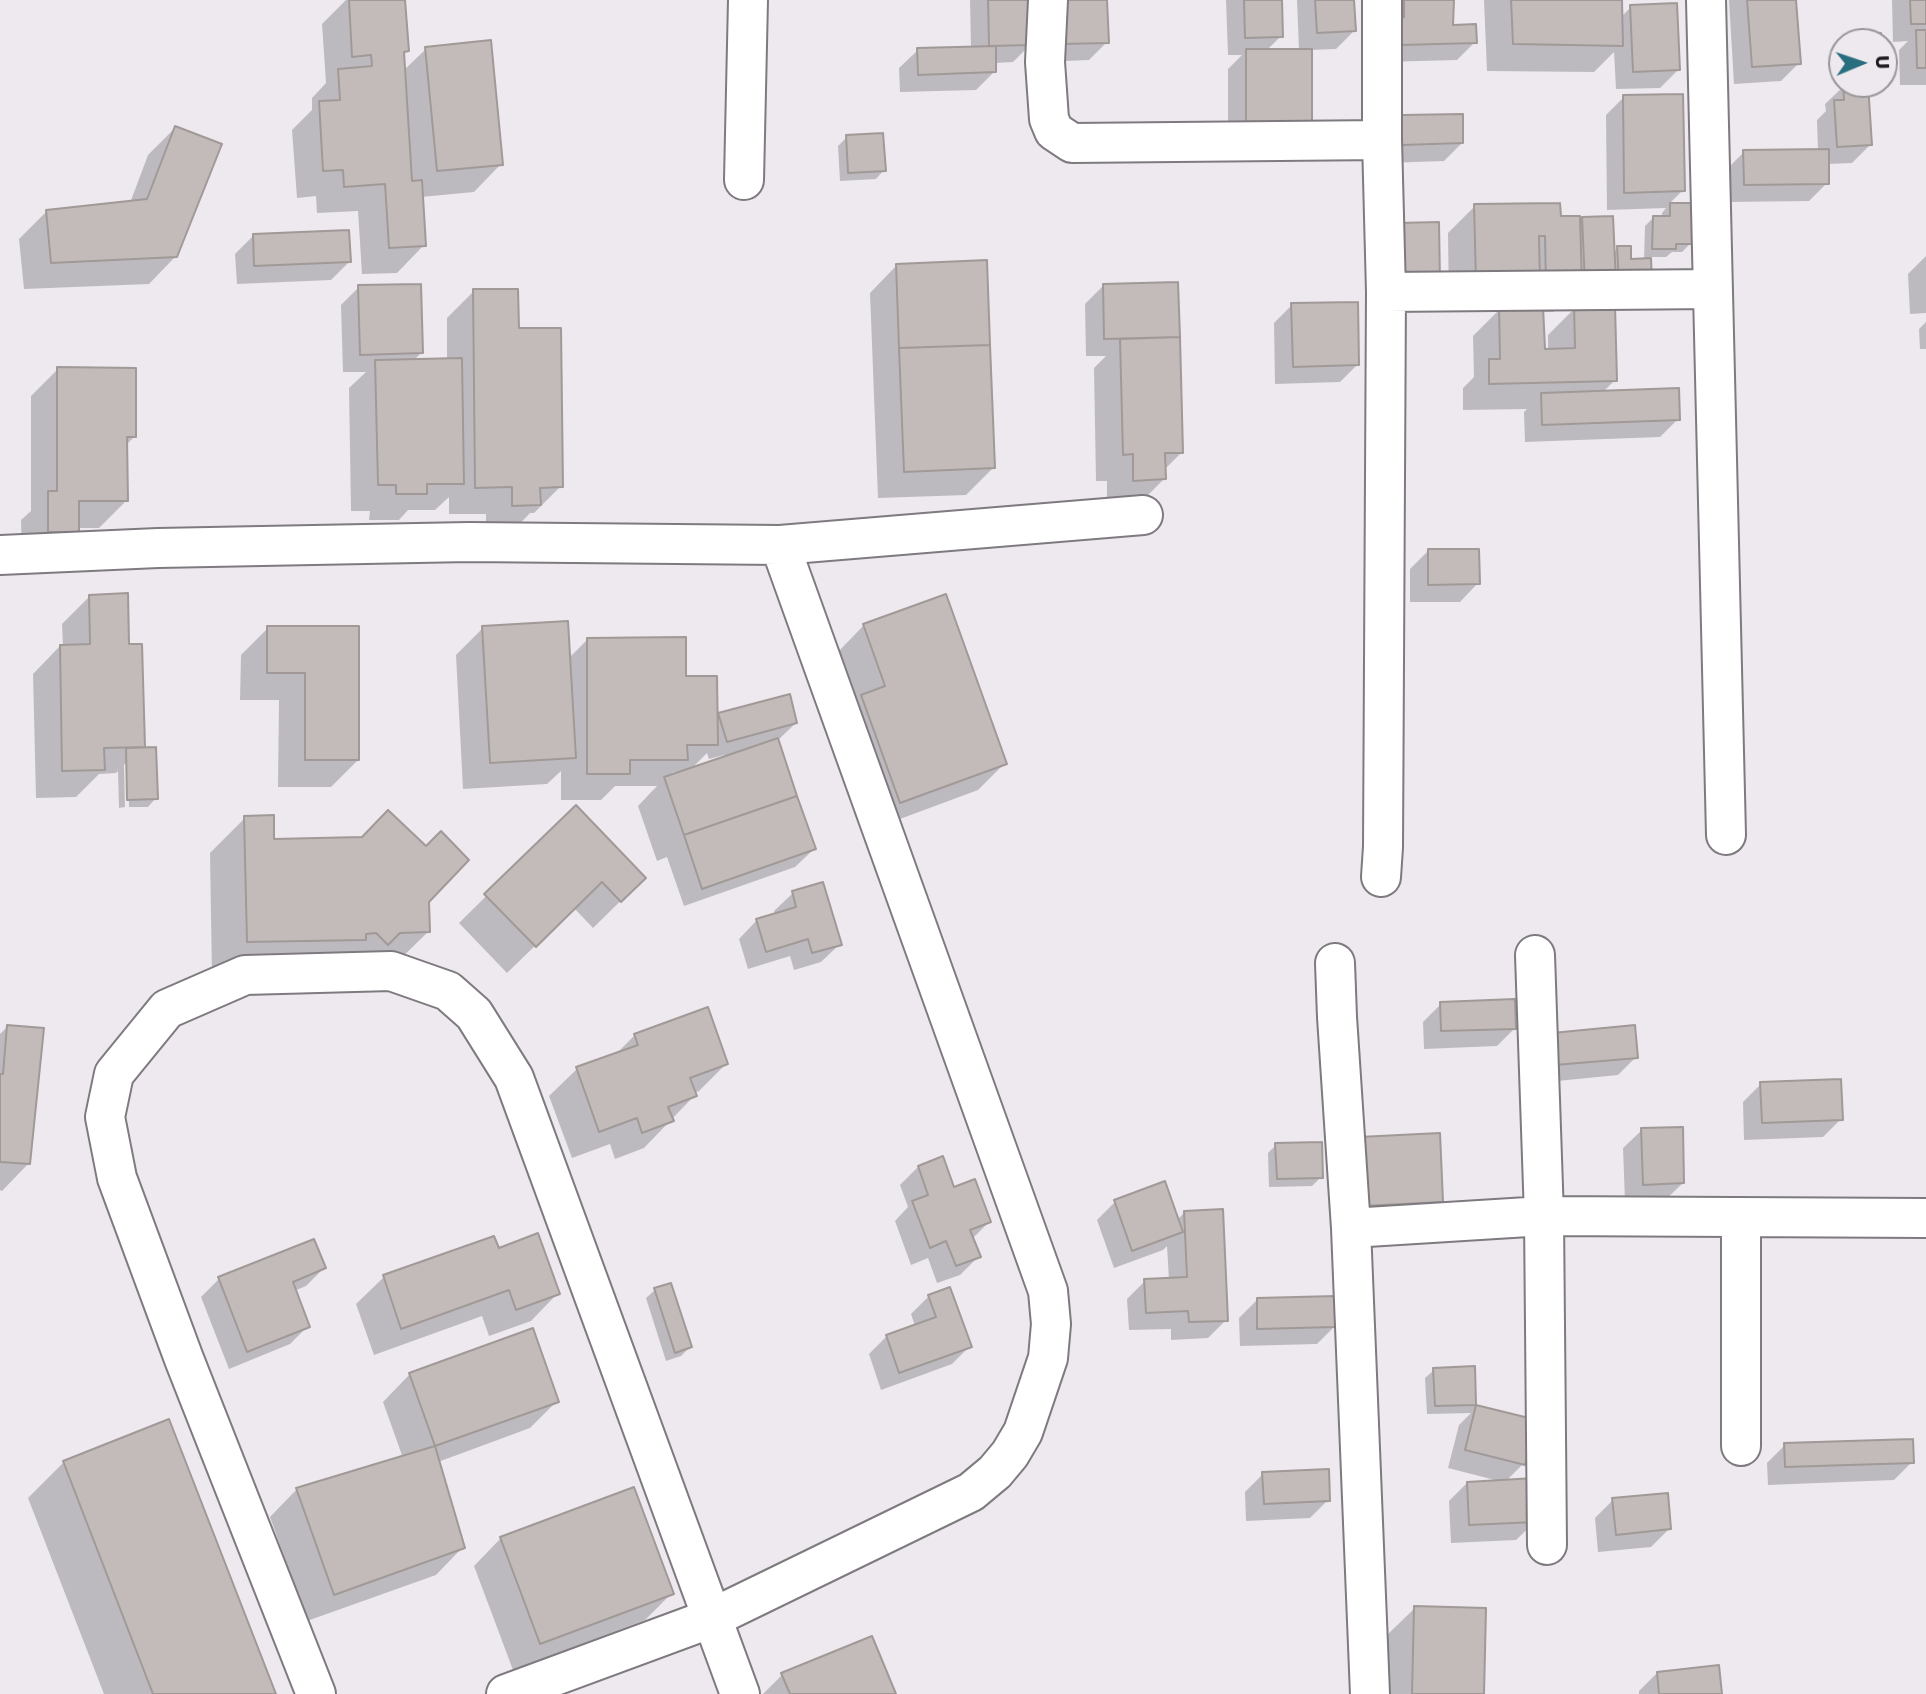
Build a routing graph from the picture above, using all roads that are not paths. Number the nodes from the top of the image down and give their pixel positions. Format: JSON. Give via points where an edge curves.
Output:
{"nodes":[{"id":1,"x":748,"y":0,"type":"edge"},
{"id":2,"x":1048,"y":0,"type":"edge"},
{"id":3,"x":1382,"y":0,"type":"edge"},
{"id":4,"x":1706,"y":0,"type":"edge"},
{"id":5,"x":1382,"y":140,"type":"junction"},
{"id":6,"x":744,"y":180,"type":"dead end"},
{"id":7,"x":1713,"y":289,"type":"junction"},
{"id":8,"x":1386,"y":292,"type":"junction"},
{"id":9,"x":1143,"y":515,"type":"dead end"},
{"id":10,"x":780,"y":545,"type":"junction"},
{"id":11,"x":0,"y":555,"type":"edge"},
{"id":12,"x":1726,"y":835,"type":"dead end"},
{"id":13,"x":1381,"y":877,"type":"dead end"},
{"id":14,"x":1535,"y":955,"type":"dead end"},
{"id":15,"x":1335,"y":963,"type":"dead end"},
{"id":16,"x":1544,"y":1216,"type":"junction"},
{"id":17,"x":1741,"y":1217,"type":"junction"},
{"id":18,"x":1926,"y":1218,"type":"edge"},
{"id":19,"x":1351,"y":1228,"type":"junction"},
{"id":20,"x":1741,"y":1446,"type":"dead end"},
{"id":21,"x":1547,"y":1545,"type":"dead end"},
{"id":22,"x":712,"y":1618,"type":"junction"},
{"id":23,"x":316,"y":1694,"type":"edge"},
{"id":24,"x":506,"y":1694,"type":"edge"},
{"id":25,"x":740,"y":1694,"type":"edge"},
{"id":26,"x":1370,"y":1694,"type":"edge"}],
"edges":[{"from":1,"to":6,"type":"street"},
{"from":2,"to":5,"type":"street","via":[[1045,62],[1049,119],[1054,131],[1072,143]]},
{"from":3,"to":5,"type":"street"},
{"from":4,"to":7,"type":"street"},
{"from":5,"to":8,"type":"street"},
{"from":7,"to":8,"type":"street"},
{"from":7,"to":12,"type":"street"},
{"from":8,"to":13,"type":"street"},
{"from":9,"to":10,"type":"street"},
{"from":10,"to":11,"type":"street","via":[[469,542]]},
{"from":10,"to":22,"type":"street","via":[[1048,1291],[1051,1324],[1048,1358],[1023,1433],[995,1472],[971,1492]]},
{"from":14,"to":16,"type":"street"},
{"from":15,"to":19,"type":"street"},
{"from":16,"to":17,"type":"street"},
{"from":16,"to":19,"type":"street"},
{"from":16,"to":21,"type":"street"},
{"from":17,"to":18,"type":"street"},
{"from":17,"to":20,"type":"street"},
{"from":19,"to":26,"type":"street"},
{"from":22,"to":23,"type":"street","via":[[514,1078],[474,1014],[448,991],[391,971],[245,975],[167,1009],[114,1074],[105,1116],[117,1178]]},
{"from":22,"to":24,"type":"street"},
{"from":22,"to":25,"type":"street"}]}
